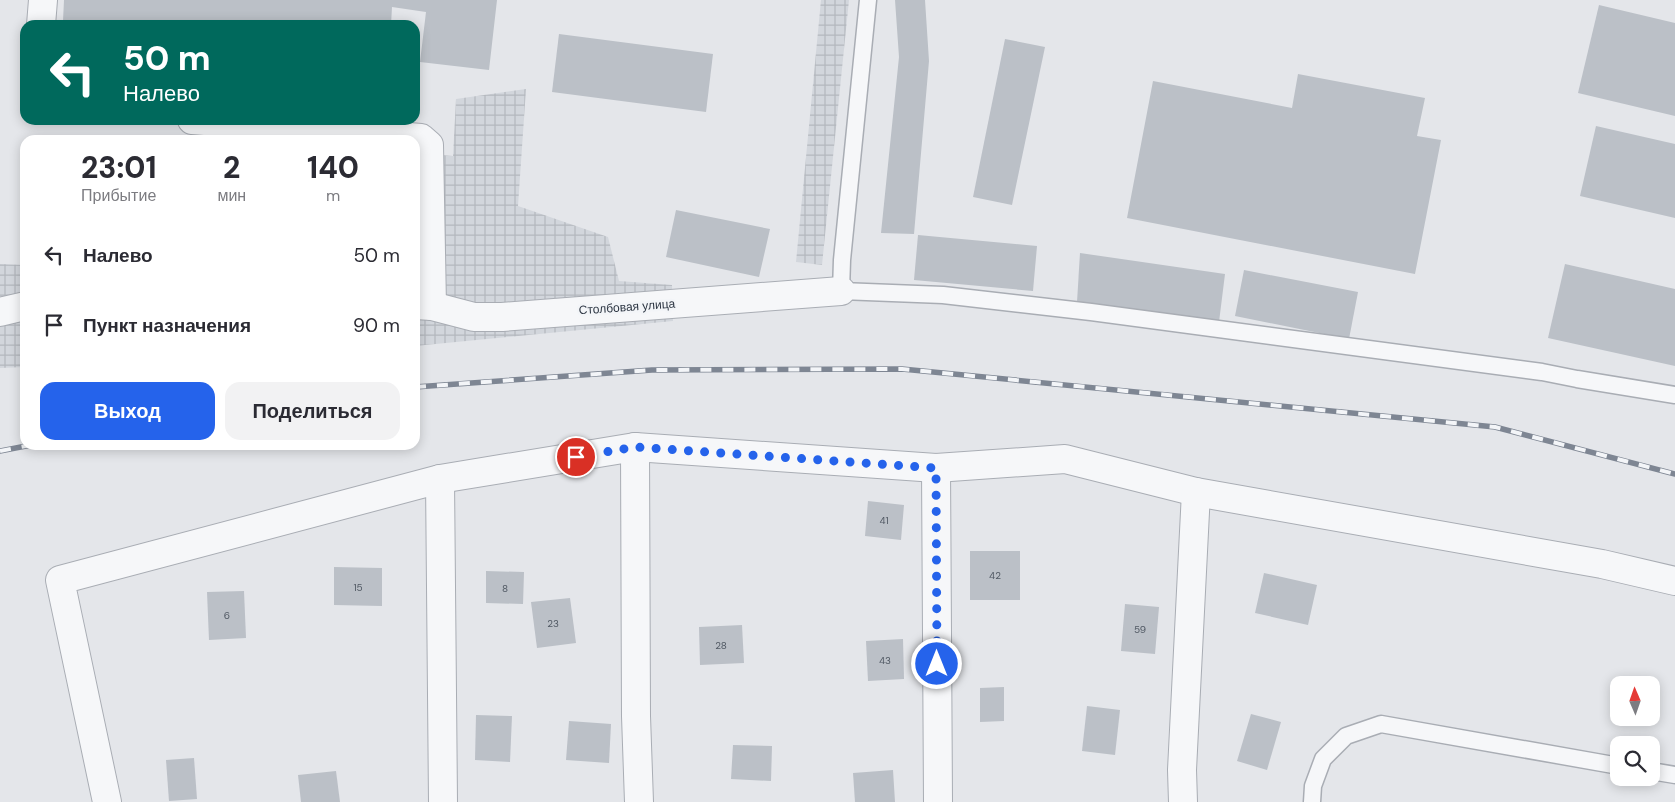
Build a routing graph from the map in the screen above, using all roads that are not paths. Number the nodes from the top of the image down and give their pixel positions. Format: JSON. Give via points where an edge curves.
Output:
{"nodes":[{"id":1,"x":43,"y":0,"type":"edge"},
{"id":2,"x":868,"y":0,"type":"edge"},
{"id":3,"x":41,"y":20,"type":"edge"},
{"id":4,"x":256,"y":125,"type":"edge"},
{"id":5,"x":383,"y":135,"type":"edge"},
{"id":6,"x":420,"y":138,"type":"edge"},
{"id":7,"x":841,"y":291,"type":"junction"},
{"id":8,"x":423,"y":305,"type":"edge"},
{"id":9,"x":20,"y":307,"type":"edge"},
{"id":10,"x":0,"y":312,"type":"edge"},
{"id":11,"x":1675,"y":395,"type":"edge"},
{"id":12,"x":635,"y":447,"type":"junction"},
{"id":13,"x":936,"y":468,"type":"junction"},
{"id":14,"x":440,"y":480,"type":"junction"},
{"id":15,"x":1196,"y":492,"type":"junction"},
{"id":16,"x":1675,"y":581,"type":"edge"},
{"id":17,"x":1610,"y":764,"type":"edge"},
{"id":18,"x":1660,"y":772,"type":"edge"},
{"id":19,"x":1675,"y":775,"type":"edge"},
{"id":20,"x":107,"y":802,"type":"edge"},
{"id":21,"x":442,"y":802,"type":"edge"},
{"id":22,"x":639,"y":802,"type":"edge"},
{"id":23,"x":938,"y":802,"type":"edge"},
{"id":24,"x":1183,"y":802,"type":"edge"},
{"id":25,"x":1312,"y":802,"type":"edge"}],
"edges":[{"from":1,"to":3,"type":"street"},
{"from":2,"to":7,"type":"lane"},
{"from":4,"to":5,"type":"street"},
{"from":6,"to":8,"type":"street","via":[[429,145]]},
{"from":7,"to":8,"type":"street","name":"Столбовая улица","via":[[502,317],[474,317]]},
{"from":7,"to":11,"type":"lane","via":[[943,295],[1081,311],[1542,372]]},
{"from":9,"to":10,"type":"street"},
{"from":12,"to":13,"type":"street"},
{"from":12,"to":14,"type":"street"},
{"from":12,"to":22,"type":"street"},
{"from":13,"to":15,"type":"street","via":[[1065,458]]},
{"from":13,"to":23,"type":"street"},
{"from":14,"to":20,"type":"street","via":[[60,580]]},
{"from":14,"to":21,"type":"street"},
{"from":15,"to":16,"type":"street","via":[[1602,564]]},
{"from":15,"to":24,"type":"street"},
{"from":17,"to":25,"type":"lane","via":[[1381,724],[1346,736],[1324,759],[1313,786]]},
{"from":18,"to":19,"type":"lane"}]}
